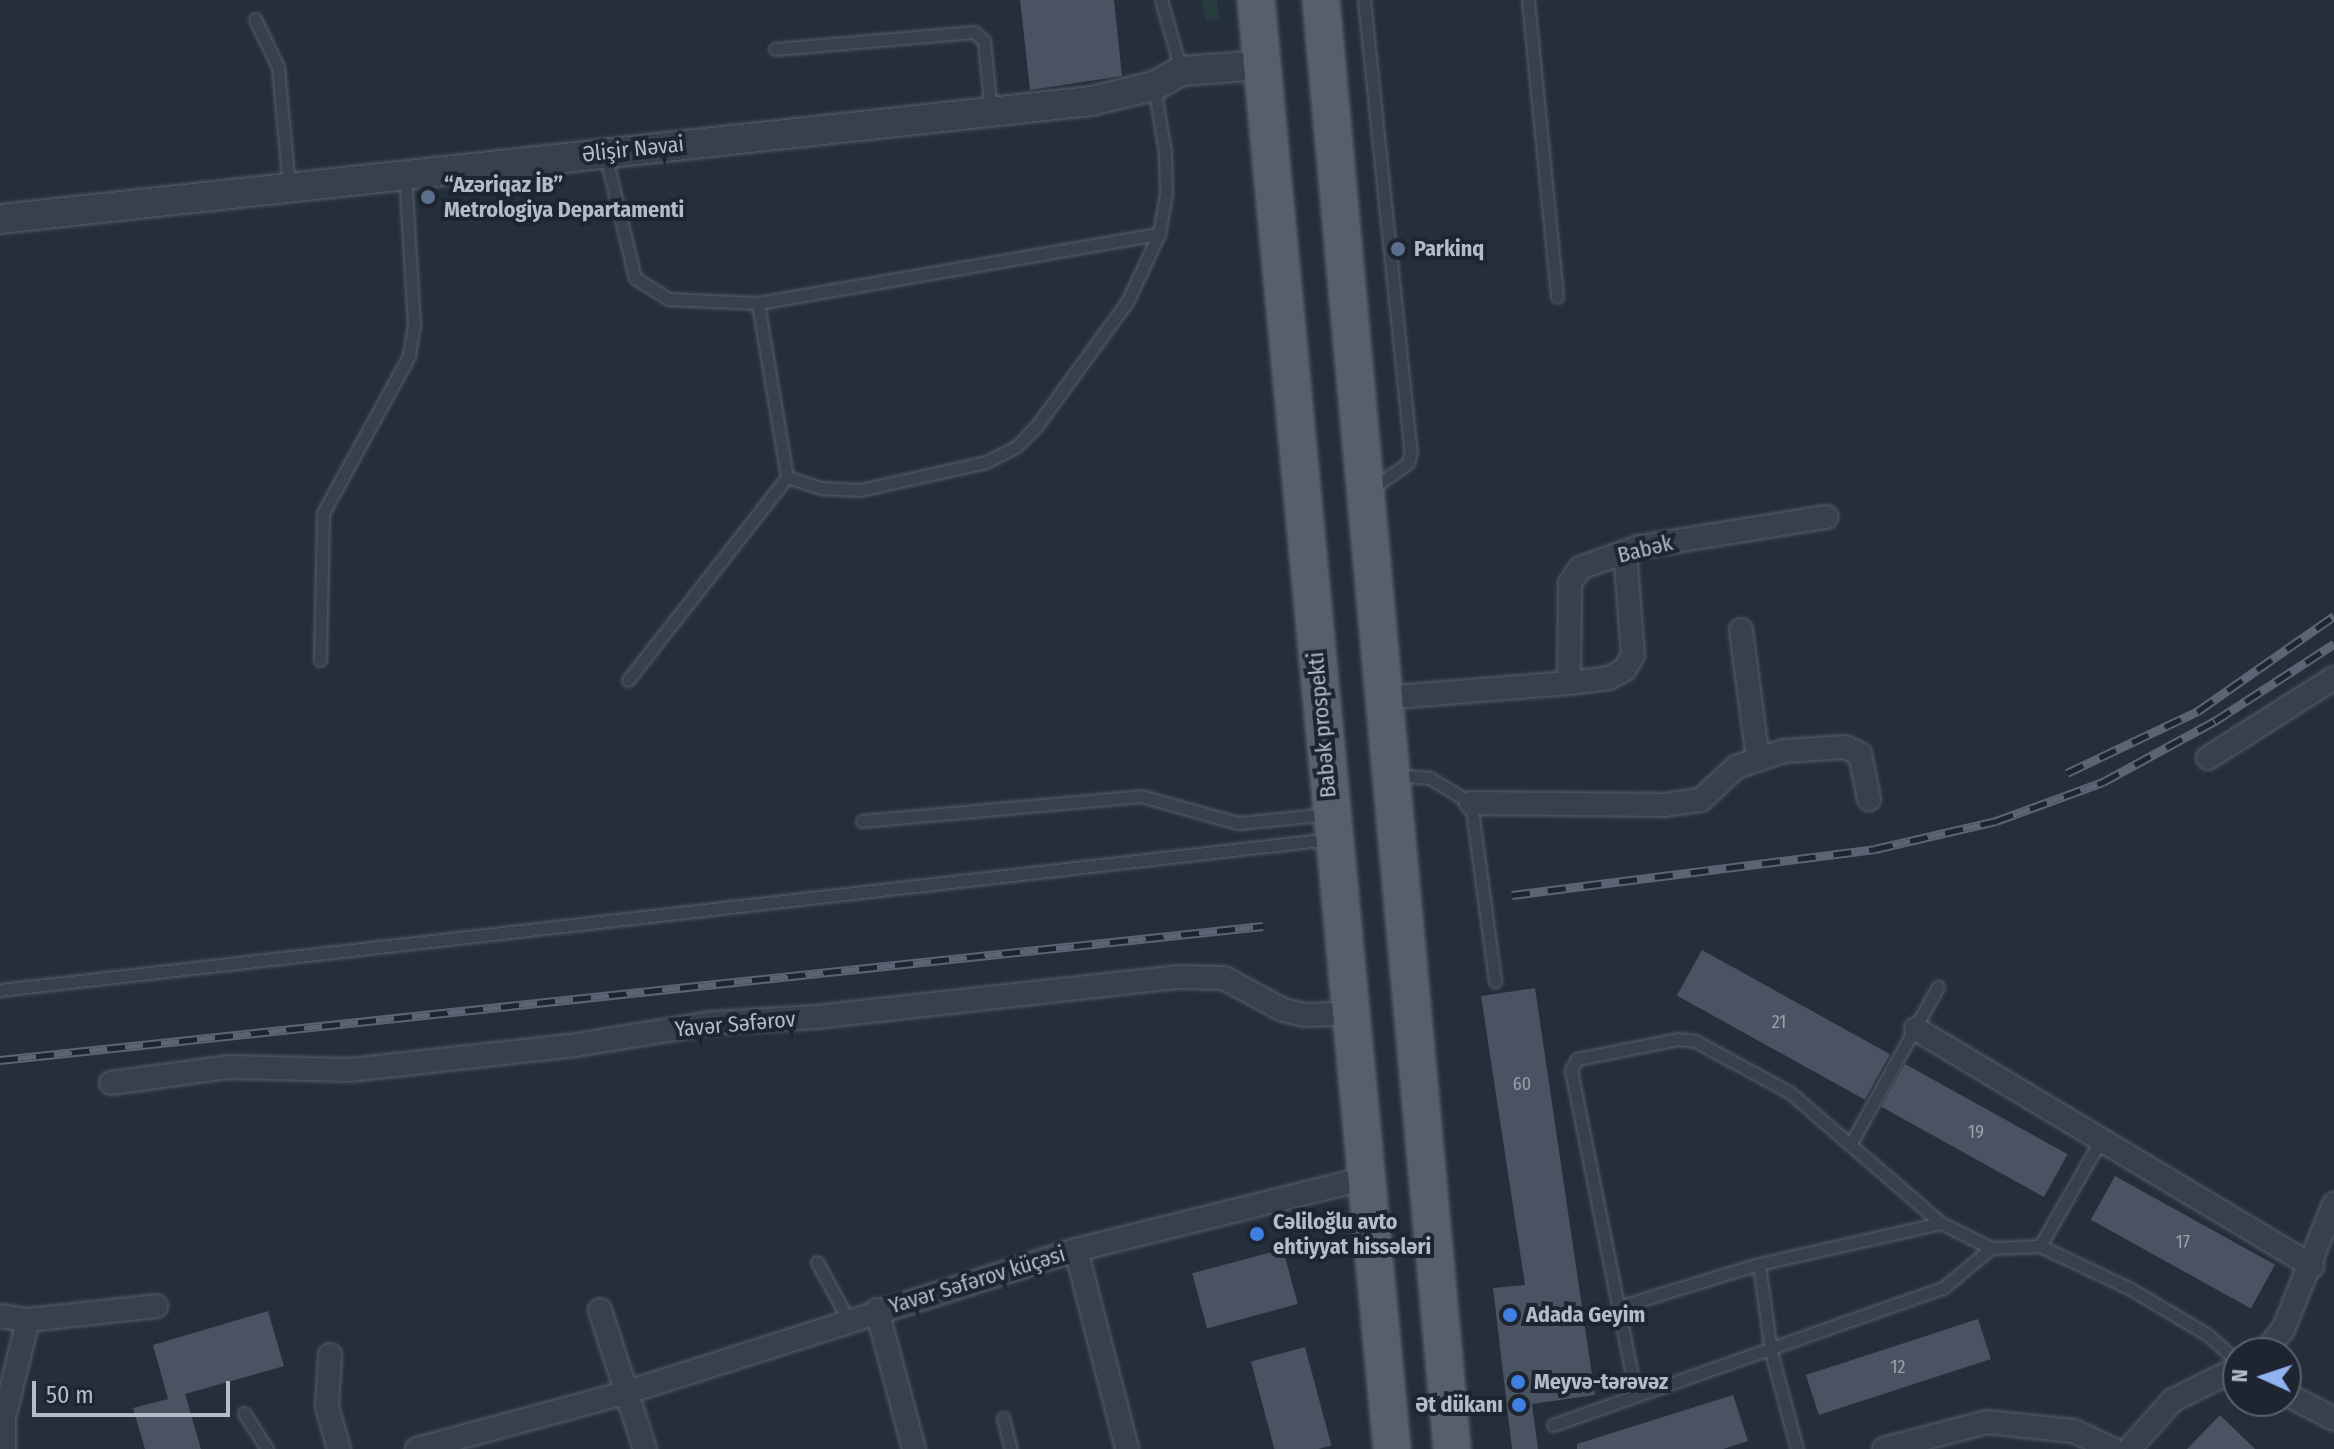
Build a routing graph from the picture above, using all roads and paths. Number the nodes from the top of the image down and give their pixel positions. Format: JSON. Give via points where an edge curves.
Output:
{"nodes":[{"id":1,"x":1161,"y":0,"type":"edge"},
{"id":2,"x":1256,"y":0,"type":"edge"},
{"id":3,"x":1321,"y":0,"type":"edge"},
{"id":4,"x":1364,"y":0,"type":"edge"},
{"id":5,"x":1528,"y":0,"type":"edge"},
{"id":6,"x":255,"y":19,"type":"dead end"},
{"id":7,"x":775,"y":49,"type":"dead end"},
{"id":8,"x":1262,"y":65,"type":"junction"},
{"id":9,"x":1181,"y":71,"type":"junction"},
{"id":10,"x":1154,"y":86,"type":"junction"},
{"id":11,"x":991,"y":111,"type":"junction"},
{"id":12,"x":605,"y":152,"type":"junction"},
{"id":13,"x":405,"y":174,"type":"junction"},
{"id":14,"x":289,"y":187,"type":"junction"},
{"id":15,"x":0,"y":219,"type":"edge"},
{"id":16,"x":1159,"y":234,"type":"junction"},
{"id":17,"x":1557,"y":297,"type":"dead end"},
{"id":18,"x":758,"y":303,"type":"junction"},
{"id":19,"x":787,"y":477,"type":"junction"},
{"id":20,"x":1364,"y":494,"type":"junction"},
{"id":21,"x":1827,"y":517,"type":"dead end"},
{"id":22,"x":1625,"y":552,"type":"junction"},
{"id":23,"x":1741,"y":630,"type":"dead end"},
{"id":24,"x":320,"y":660,"type":"dead end"},
{"id":25,"x":2334,"y":678,"type":"edge"},
{"id":26,"x":628,"y":680,"type":"dead end"},
{"id":27,"x":1569,"y":683,"type":"junction"},
{"id":28,"x":1382,"y":698,"type":"junction"},
{"id":29,"x":2208,"y":758,"type":"dead end"},
{"id":30,"x":1758,"y":759,"type":"junction"},
{"id":31,"x":1388,"y":774,"type":"junction"},
{"id":32,"x":1869,"y":799,"type":"dead end"},
{"id":33,"x":1471,"y":803,"type":"junction"},
{"id":34,"x":862,"y":821,"type":"dead end"},
{"id":35,"x":1332,"y":826,"type":"junction"},
{"id":36,"x":1495,"y":981,"type":"dead end"},
{"id":37,"x":1938,"y":987,"type":"dead end"},
{"id":38,"x":0,"y":990,"type":"edge"},
{"id":39,"x":1351,"y":1013,"type":"junction"},
{"id":40,"x":1916,"y":1029,"type":"junction"},
{"id":41,"x":111,"y":1083,"type":"dead end"},
{"id":42,"x":1851,"y":1143,"type":"junction"},
{"id":43,"x":2099,"y":1143,"type":"junction"},
{"id":44,"x":1368,"y":1178,"type":"junction"},
{"id":45,"x":2334,"y":1204,"type":"edge"},
{"id":46,"x":1941,"y":1223,"type":"junction"},
{"id":47,"x":2040,"y":1246,"type":"junction"},
{"id":48,"x":1991,"y":1248,"type":"junction"},
{"id":49,"x":1076,"y":1250,"type":"junction"},
{"id":50,"x":817,"y":1262,"type":"dead end"},
{"id":51,"x":1759,"y":1264,"type":"junction"},
{"id":52,"x":2312,"y":1266,"type":"junction"},
{"id":53,"x":156,"y":1306,"type":"dead end"},
{"id":54,"x":1618,"y":1307,"type":"junction"},
{"id":55,"x":600,"y":1310,"type":"dead end"},
{"id":56,"x":877,"y":1310,"type":"junction"},
{"id":57,"x":0,"y":1316,"type":"edge"},
{"id":58,"x":848,"y":1319,"type":"junction"},
{"id":59,"x":28,"y":1320,"type":"junction"},
{"id":60,"x":2277,"y":1337,"type":"edge"},
{"id":61,"x":2222,"y":1349,"type":"edge"},
{"id":62,"x":1771,"y":1352,"type":"junction"},
{"id":63,"x":330,"y":1355,"type":"dead end"},
{"id":64,"x":2222,"y":1374,"type":"edge"},
{"id":65,"x":628,"y":1392,"type":"junction"},
{"id":66,"x":1636,"y":1396,"type":"junction"},
{"id":67,"x":2302,"y":1402,"type":"edge"},
{"id":68,"x":244,"y":1413,"type":"dead end"},
{"id":69,"x":1003,"y":1418,"type":"dead end"},
{"id":70,"x":2334,"y":1419,"type":"edge"},
{"id":71,"x":1553,"y":1425,"type":"dead end"},
{"id":72,"x":469,"y":1442,"type":"edge"},
{"id":73,"x":4,"y":1449,"type":"edge"},
{"id":74,"x":267,"y":1449,"type":"edge"},
{"id":75,"x":339,"y":1449,"type":"edge"},
{"id":76,"x":417,"y":1449,"type":"edge"},
{"id":77,"x":645,"y":1449,"type":"edge"},
{"id":78,"x":914,"y":1449,"type":"edge"},
{"id":79,"x":1011,"y":1449,"type":"edge"},
{"id":80,"x":1127,"y":1449,"type":"edge"},
{"id":81,"x":1392,"y":1449,"type":"edge"},
{"id":82,"x":1452,"y":1449,"type":"edge"},
{"id":83,"x":1797,"y":1449,"type":"edge"},
{"id":84,"x":1884,"y":1449,"type":"edge"},
{"id":85,"x":2112,"y":1449,"type":"edge"},
{"id":86,"x":2129,"y":1449,"type":"edge"}],
"edges":[{"from":1,"to":9,"type":"lane"},
{"from":2,"to":8,"type":"main road","name":"Babək prospekti"},
{"from":3,"to":20,"type":"main road"},
{"from":4,"to":20,"type":"lane","via":[[1411,451],[1408,463]]},
{"from":5,"to":17,"type":"lane"},
{"from":6,"to":14,"type":"lane","via":[[278,67]]},
{"from":7,"to":11,"type":"lane","via":[[974,32],[984,41]]},
{"from":8,"to":9,"type":"street","name":"Əlişir Nəvai"},
{"from":8,"to":35,"type":"main road","name":"Babək prospekti"},
{"from":9,"to":10,"type":"street","name":"Əlişir Nəvai"},
{"from":10,"to":11,"type":"street","name":"Əlişir Nəvai","via":[[1091,101]]},
{"from":10,"to":16,"type":"lane","via":[[1165,152],[1166,194]]},
{"from":11,"to":12,"type":"street","name":"Əlişir Nəvai"},
{"from":12,"to":13,"type":"street","name":"Əlişir Nəvai"},
{"from":12,"to":18,"type":"lane","via":[[635,278],[668,299],[709,305]]},
{"from":13,"to":14,"type":"street","name":"Əlişir Nəvai"},
{"from":13,"to":24,"type":"lane","via":[[414,325],[409,356],[323,513]]},
{"from":14,"to":15,"type":"street","name":"Əlişir Nəvai"},
{"from":16,"to":18,"type":"lane"},
{"from":16,"to":19,"type":"lane","via":[[1127,302],[1016,447],[986,462],[860,490],[821,488]]},
{"from":18,"to":19,"type":"lane"},
{"from":19,"to":26,"type":"lane"},
{"from":20,"to":28,"type":"main road"},
{"from":21,"to":22,"type":"street","name":"Babək"},
{"from":22,"to":27,"type":"street","name":"Babək","via":[[1580,568],[1570,583]]},
{"from":22,"to":27,"type":"street","via":[[1633,655],[1625,669],[1609,678]]},
{"from":23,"to":30,"type":"street"},
{"from":25,"to":29,"type":"street"},
{"from":27,"to":28,"type":"street"},
{"from":28,"to":31,"type":"main road"},
{"from":30,"to":32,"type":"street","via":[[1784,751],[1845,747],[1860,754]]},
{"from":30,"to":33,"type":"street","via":[[1736,767],[1701,800],[1664,805]]},
{"from":31,"to":33,"type":"lane","via":[[1430,778]]},
{"from":31,"to":82,"type":"main road"},
{"from":33,"to":36,"type":"lane"},
{"from":34,"to":35,"type":"lane","via":[[1141,796],[1238,823]]},
{"from":35,"to":38,"type":"lane"},
{"from":35,"to":39,"type":"main road","name":"Babək prospekti"},
{"from":37,"to":40,"type":"lane"},
{"from":39,"to":41,"type":"street","name":"Yavər Səfərov","via":[[1305,1015],[1283,1010],[1224,978],[1177,977],[816,1017],[712,1023],[576,1045],[350,1070],[230,1067]]},
{"from":39,"to":44,"type":"main road","name":"Babək prospekti"},
{"from":40,"to":42,"type":"lane"},
{"from":40,"to":43,"type":"street"},
{"from":42,"to":46,"type":"lane"},
{"from":42,"to":54,"type":"lane","via":[[1789,1092],[1695,1041],[1678,1039],[1577,1059],[1571,1070]]},
{"from":43,"to":47,"type":"lane"},
{"from":43,"to":52,"type":"street"},
{"from":44,"to":49,"type":"street","name":"Yavər Səfərov küçəsi"},
{"from":44,"to":81,"type":"main road","name":"Babək prospekti"},
{"from":45,"to":52,"type":"street"},
{"from":46,"to":48,"type":"lane"},
{"from":46,"to":51,"type":"lane"},
{"from":47,"to":48,"type":"lane"},
{"from":47,"to":61,"type":"lane","via":[[2142,1296]]},
{"from":48,"to":62,"type":"lane","via":[[1943,1288]]},
{"from":49,"to":56,"type":"street","name":"Yavər Səfərov küçəsi"},
{"from":49,"to":80,"type":"street","name":"Yavər Səfərov küçəsi"},
{"from":50,"to":58,"type":"lane"},
{"from":51,"to":54,"type":"lane"},
{"from":51,"to":62,"type":"lane"},
{"from":52,"to":60,"type":"street"},
{"from":53,"to":59,"type":"street"},
{"from":54,"to":66,"type":"lane"},
{"from":55,"to":65,"type":"street"},
{"from":56,"to":58,"type":"street"},
{"from":56,"to":78,"type":"street","name":"Yavər Səfərov küçəsi"},
{"from":57,"to":59,"type":"street"},
{"from":58,"to":65,"type":"street"},
{"from":59,"to":73,"type":"street","via":[[4,1418]]},
{"from":62,"to":66,"type":"lane"},
{"from":62,"to":83,"type":"lane"},
{"from":63,"to":75,"type":"street","via":[[327,1407]]},
{"from":64,"to":86,"type":"street","via":[[2173,1400]]},
{"from":65,"to":72,"type":"street"},
{"from":65,"to":77,"type":"street"},
{"from":66,"to":71,"type":"lane"},
{"from":67,"to":70,"type":"street"},
{"from":68,"to":74,"type":"lane"},
{"from":69,"to":79,"type":"lane"},
{"from":72,"to":76,"type":"street"},
{"from":84,"to":85,"type":"street","via":[[1987,1422],[2074,1431]]}]}
